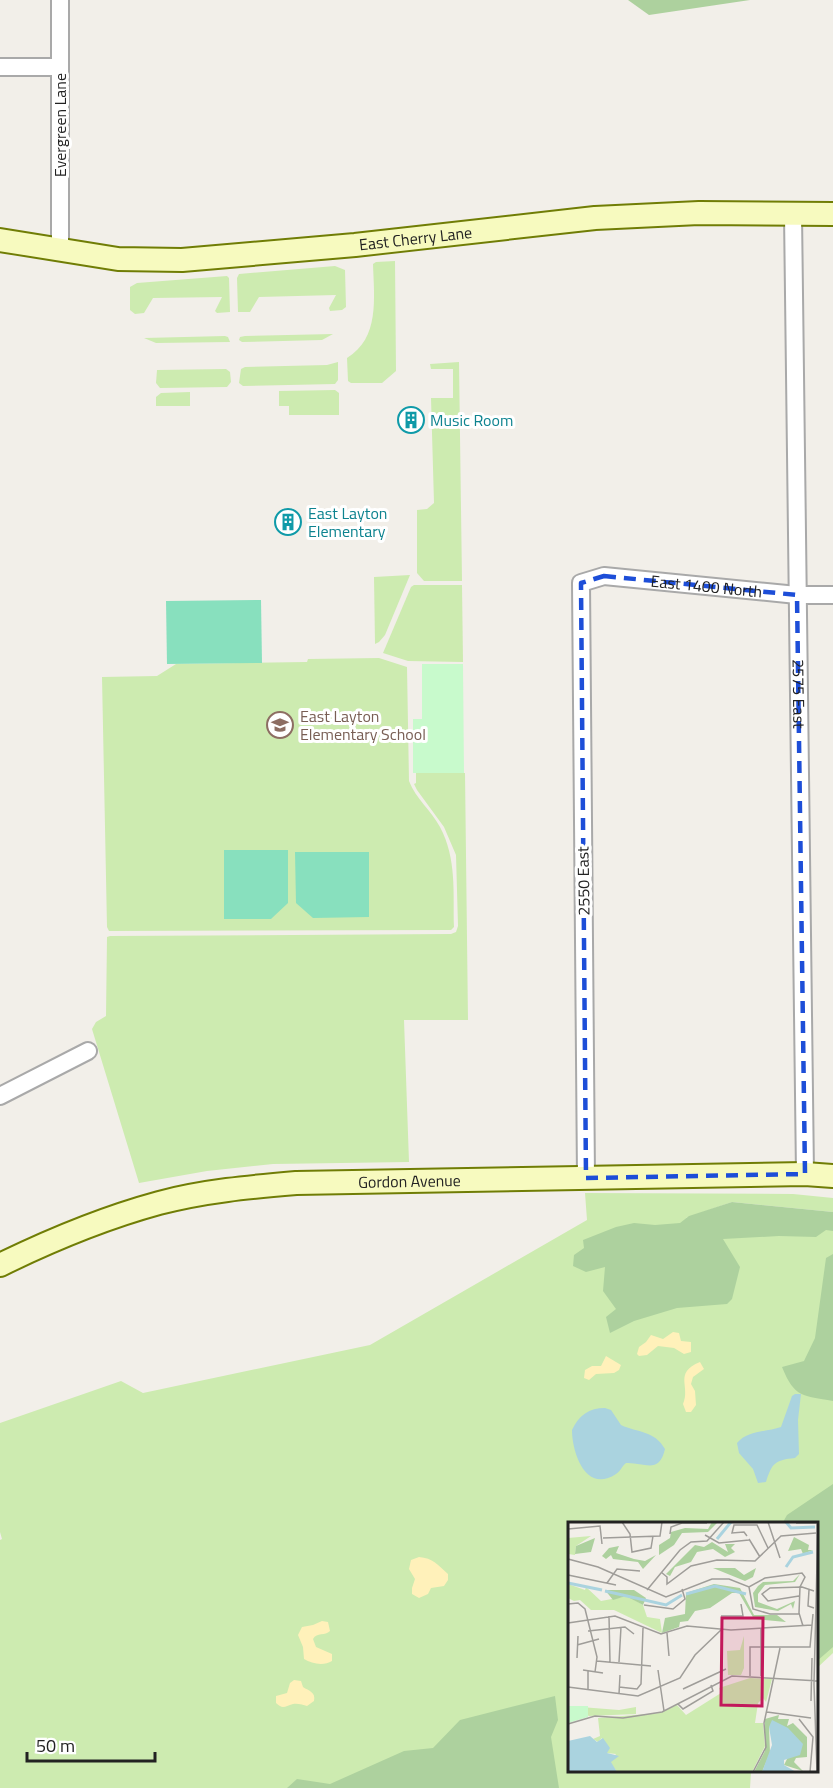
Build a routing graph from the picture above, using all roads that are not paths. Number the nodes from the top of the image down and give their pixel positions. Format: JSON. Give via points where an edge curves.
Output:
{"nodes":[{"id":1,"x":60,"y":0,"type":"edge"},
{"id":2,"x":60,"y":67,"type":"junction"},
{"id":3,"x":0,"y":68,"type":"edge"},
{"id":4,"x":793,"y":214,"type":"junction"},
{"id":5,"x":833,"y":214,"type":"edge"},
{"id":6,"x":0,"y":240,"type":"edge"},
{"id":7,"x":60,"y":251,"type":"junction"},
{"id":8,"x":581,"y":583,"type":"joint"},
{"id":9,"x":833,"y":595,"type":"edge"},
{"id":10,"x":797,"y":596,"type":"junction"},
{"id":11,"x":88,"y":1051,"type":"dead end"},
{"id":12,"x":0,"y":1096,"type":"edge"},
{"id":13,"x":805,"y":1174,"type":"junction"},
{"id":14,"x":833,"y":1176,"type":"edge"},
{"id":15,"x":586,"y":1178,"type":"junction"},
{"id":16,"x":0,"y":1265,"type":"edge"}],
"edges":[{"from":1,"to":2,"type":"street","name":"Evergreen Lane"},
{"from":2,"to":3,"type":"street"},
{"from":2,"to":7,"type":"street","name":"Evergreen Lane"},
{"from":4,"to":5,"type":"main road","name":"East Cherry Lane"},
{"from":4,"to":7,"type":"main road","name":"East Cherry Lane","via":[[596,218],[182,260],[118,259]]},
{"from":4,"to":10,"type":"street","name":"2575 East"},
{"from":6,"to":7,"type":"main road","name":"East Cherry Lane"},
{"from":8,"to":10,"type":"street","name":"East 1400 North","via":[[604,576]]},
{"from":8,"to":15,"type":"street","name":"2550 East"},
{"from":9,"to":10,"type":"street","name":"East 1400 North"},
{"from":10,"to":13,"type":"street","name":"2575 East"},
{"from":11,"to":12,"type":"street"},
{"from":13,"to":14,"type":"main road","name":"Gordon Avenue"},
{"from":13,"to":15,"type":"main road","name":"Gordon Avenue"},
{"from":15,"to":16,"type":"main road","name":"Gordon Avenue","via":[[296,1183],[228,1189],[96,1222]]}]}
